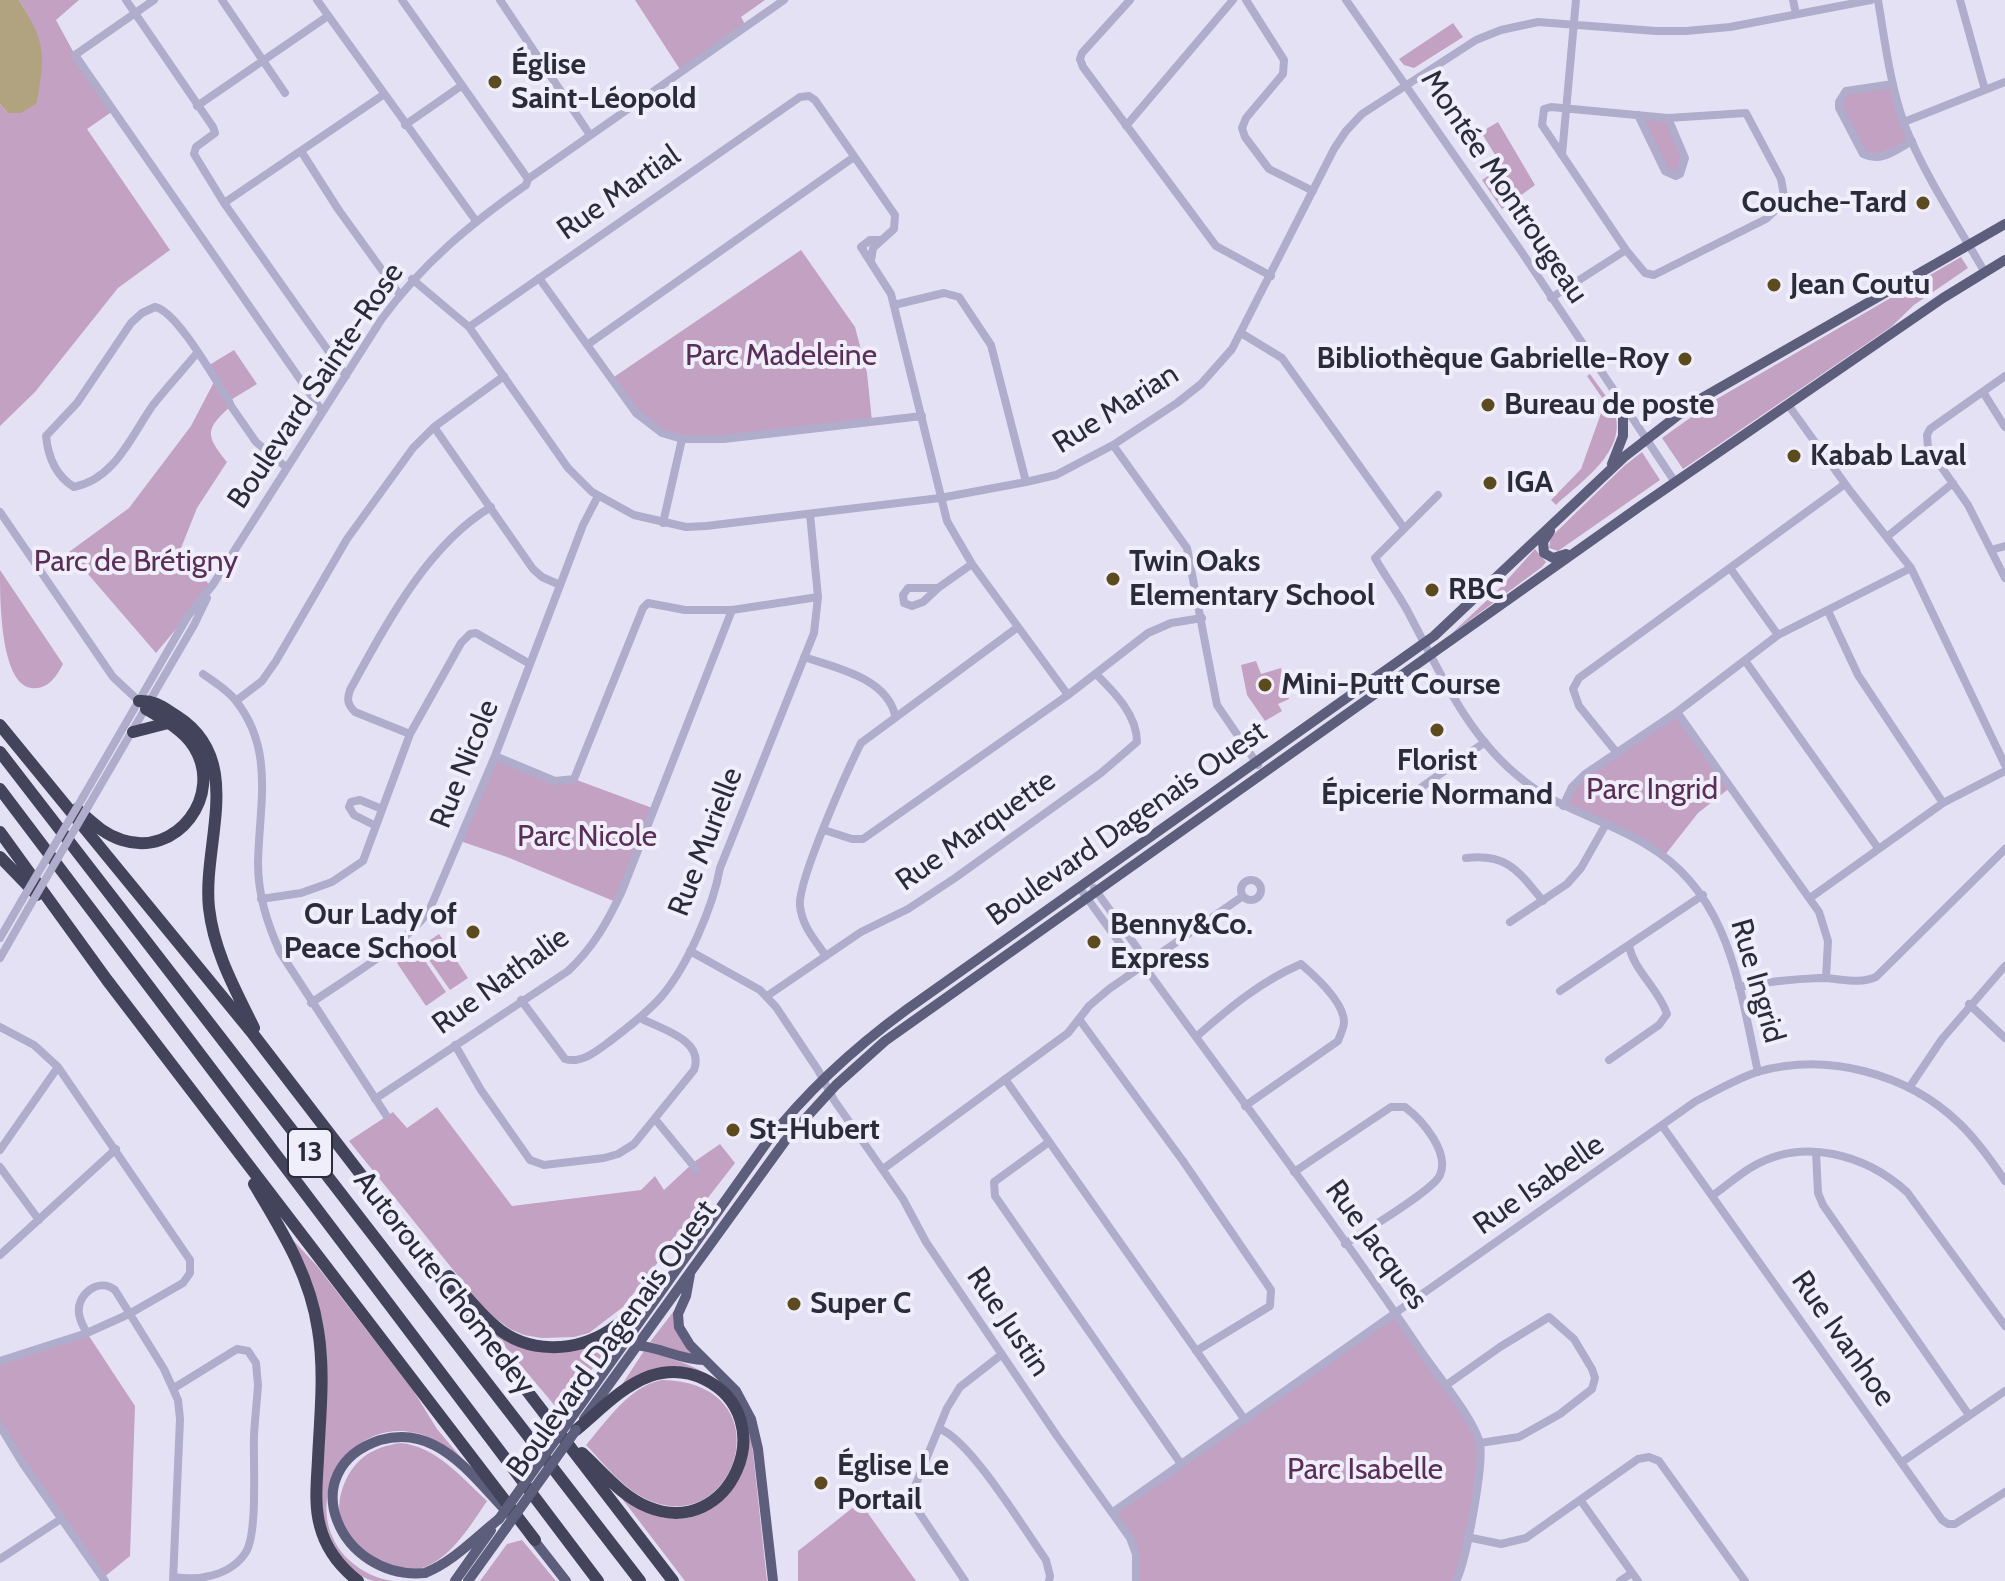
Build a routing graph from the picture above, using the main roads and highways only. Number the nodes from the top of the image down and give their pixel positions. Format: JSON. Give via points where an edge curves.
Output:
{"nodes":[{"id":1,"x":2005,"y":224,"type":"edge"},
{"id":2,"x":2005,"y":260,"type":"edge"},
{"id":3,"x":1623,"y":404,"type":"road end"},
{"id":4,"x":1609,"y":470,"type":"junction"},
{"id":5,"x":1558,"y":517,"type":"junction"},
{"id":6,"x":1575,"y":551,"type":"junction"},
{"id":7,"x":168,"y":723,"type":"junction"},
{"id":8,"x":0,"y":725,"type":"edge"},
{"id":9,"x":133,"y":732,"type":"road end"},
{"id":10,"x":0,"y":752,"type":"edge"},
{"id":11,"x":50,"y":786,"type":"junction"},
{"id":12,"x":0,"y":789,"type":"edge"},
{"id":13,"x":0,"y":832,"type":"edge"},
{"id":14,"x":0,"y":857,"type":"edge"},
{"id":15,"x":70,"y":929,"type":"junction"},
{"id":16,"x":265,"y":1048,"type":"junction"},
{"id":17,"x":221,"y":1130,"type":"junction"},
{"id":18,"x":390,"y":1211,"type":"junction"},
{"id":19,"x":692,"y":1268,"type":"junction"},
{"id":20,"x":676,"y":1271,"type":"junction"},
{"id":21,"x":656,"y":1289,"type":"joint"},
{"id":22,"x":624,"y":1344,"type":"junction"},
{"id":23,"x":636,"y":1345,"type":"junction"},
{"id":24,"x":704,"y":1360,"type":"junction"},
{"id":25,"x":572,"y":1426,"type":"junction"},
{"id":26,"x":560,"y":1433,"type":"junction"},
{"id":27,"x":503,"y":1523,"type":"junction"},
{"id":28,"x":535,"y":1540,"type":"junction"},
{"id":29,"x":358,"y":1581,"type":"edge"},
{"id":30,"x":455,"y":1581,"type":"edge"},
{"id":31,"x":468,"y":1581,"type":"edge"},
{"id":32,"x":566,"y":1581,"type":"edge"},
{"id":33,"x":598,"y":1581,"type":"edge"},
{"id":34,"x":640,"y":1581,"type":"edge"},
{"id":35,"x":673,"y":1581,"type":"edge"},
{"id":36,"x":773,"y":1581,"type":"edge"}],
"edges":[{"from":1,"to":4,"type":"main road","name":"Boulevard Dagenais Ouest","via":[[1705,395]]},
{"from":2,"to":6,"type":"main road","name":"Boulevard Dagenais Ouest"},
{"from":3,"to":4,"type":"main road","via":[[1623,436]]},
{"from":4,"to":5,"type":"main road","name":"Boulevard Dagenais Ouest"},
{"from":5,"to":6,"type":"main road","via":[[1543,542],[1544,553],[1553,558]]},
{"from":5,"to":20,"type":"main road","name":"Boulevard Dagenais Ouest","via":[[1452,621],[884,1027],[823,1079],[767,1142]]},
{"from":6,"to":19,"type":"main road","name":"Boulevard Dagenais Ouest","via":[[885,1041],[785,1141]]},
{"from":7,"to":9,"type":"highway"},
{"from":7,"to":11,"type":"highway","via":[[194,748],[204,782],[193,816],[169,836],[138,843],[115,838]]},
{"from":7,"to":16,"type":"highway","via":[[146,703],[191,726],[213,759],[218,787],[208,881],[211,922],[226,970]]},
{"from":8,"to":11,"type":"highway"},
{"from":10,"to":34,"type":"highway","name":"Autoroute Chomedey","number":"13"},
{"from":11,"to":16,"type":"highway"},
{"from":12,"to":33,"type":"highway","name":"Autoroute Chomedey","number":"13"},
{"from":13,"to":15,"type":"highway"},
{"from":14,"to":15,"type":"highway"},
{"from":15,"to":17,"type":"highway"},
{"from":16,"to":18,"type":"highway"},
{"from":17,"to":28,"type":"highway"},
{"from":17,"to":29,"type":"highway","via":[[289,1242],[309,1291],[321,1358],[318,1515],[332,1553]]},
{"from":18,"to":21,"type":"highway","via":[[490,1322],[529,1344],[560,1347],[591,1340]]},
{"from":18,"to":26,"type":"highway"},
{"from":19,"to":23,"type":"main road","name":"Boulevard Dagenais Ouest"},
{"from":19,"to":24,"type":"main road","via":[[679,1327]]},
{"from":20,"to":21,"type":"main road"},
{"from":20,"to":22,"type":"main road","name":"Boulevard Dagenais Ouest"},
{"from":22,"to":23,"type":"main road"},
{"from":22,"to":25,"type":"main road","name":"Boulevard Dagenais Ouest"},
{"from":23,"to":24,"type":"main road"},
{"from":23,"to":25,"type":"main road","name":"Boulevard Dagenais Ouest"},
{"from":24,"to":36,"type":"main road","via":[[736,1391],[754,1426]]},
{"from":25,"to":26,"type":"highway","via":[[638,1381],[682,1373],[710,1383],[730,1401],[741,1423],[743,1451],[734,1478],[719,1496],[696,1509],[667,1512],[625,1493]]},
{"from":25,"to":27,"type":"main road","name":"Boulevard Dagenais Ouest","bridge":true},
{"from":26,"to":35,"type":"highway"},
{"from":27,"to":28,"type":"main road","via":[[435,1568],[410,1577],[390,1576],[361,1564],[344,1545],[334,1522],[334,1493],[342,1471],[362,1449],[393,1437],[416,1438],[452,1457]]},
{"from":27,"to":30,"type":"main road","name":"Boulevard Dagenais Ouest"},
{"from":27,"to":31,"type":"main road","name":"Boulevard Dagenais Ouest"},
{"from":28,"to":32,"type":"main road"}]}
